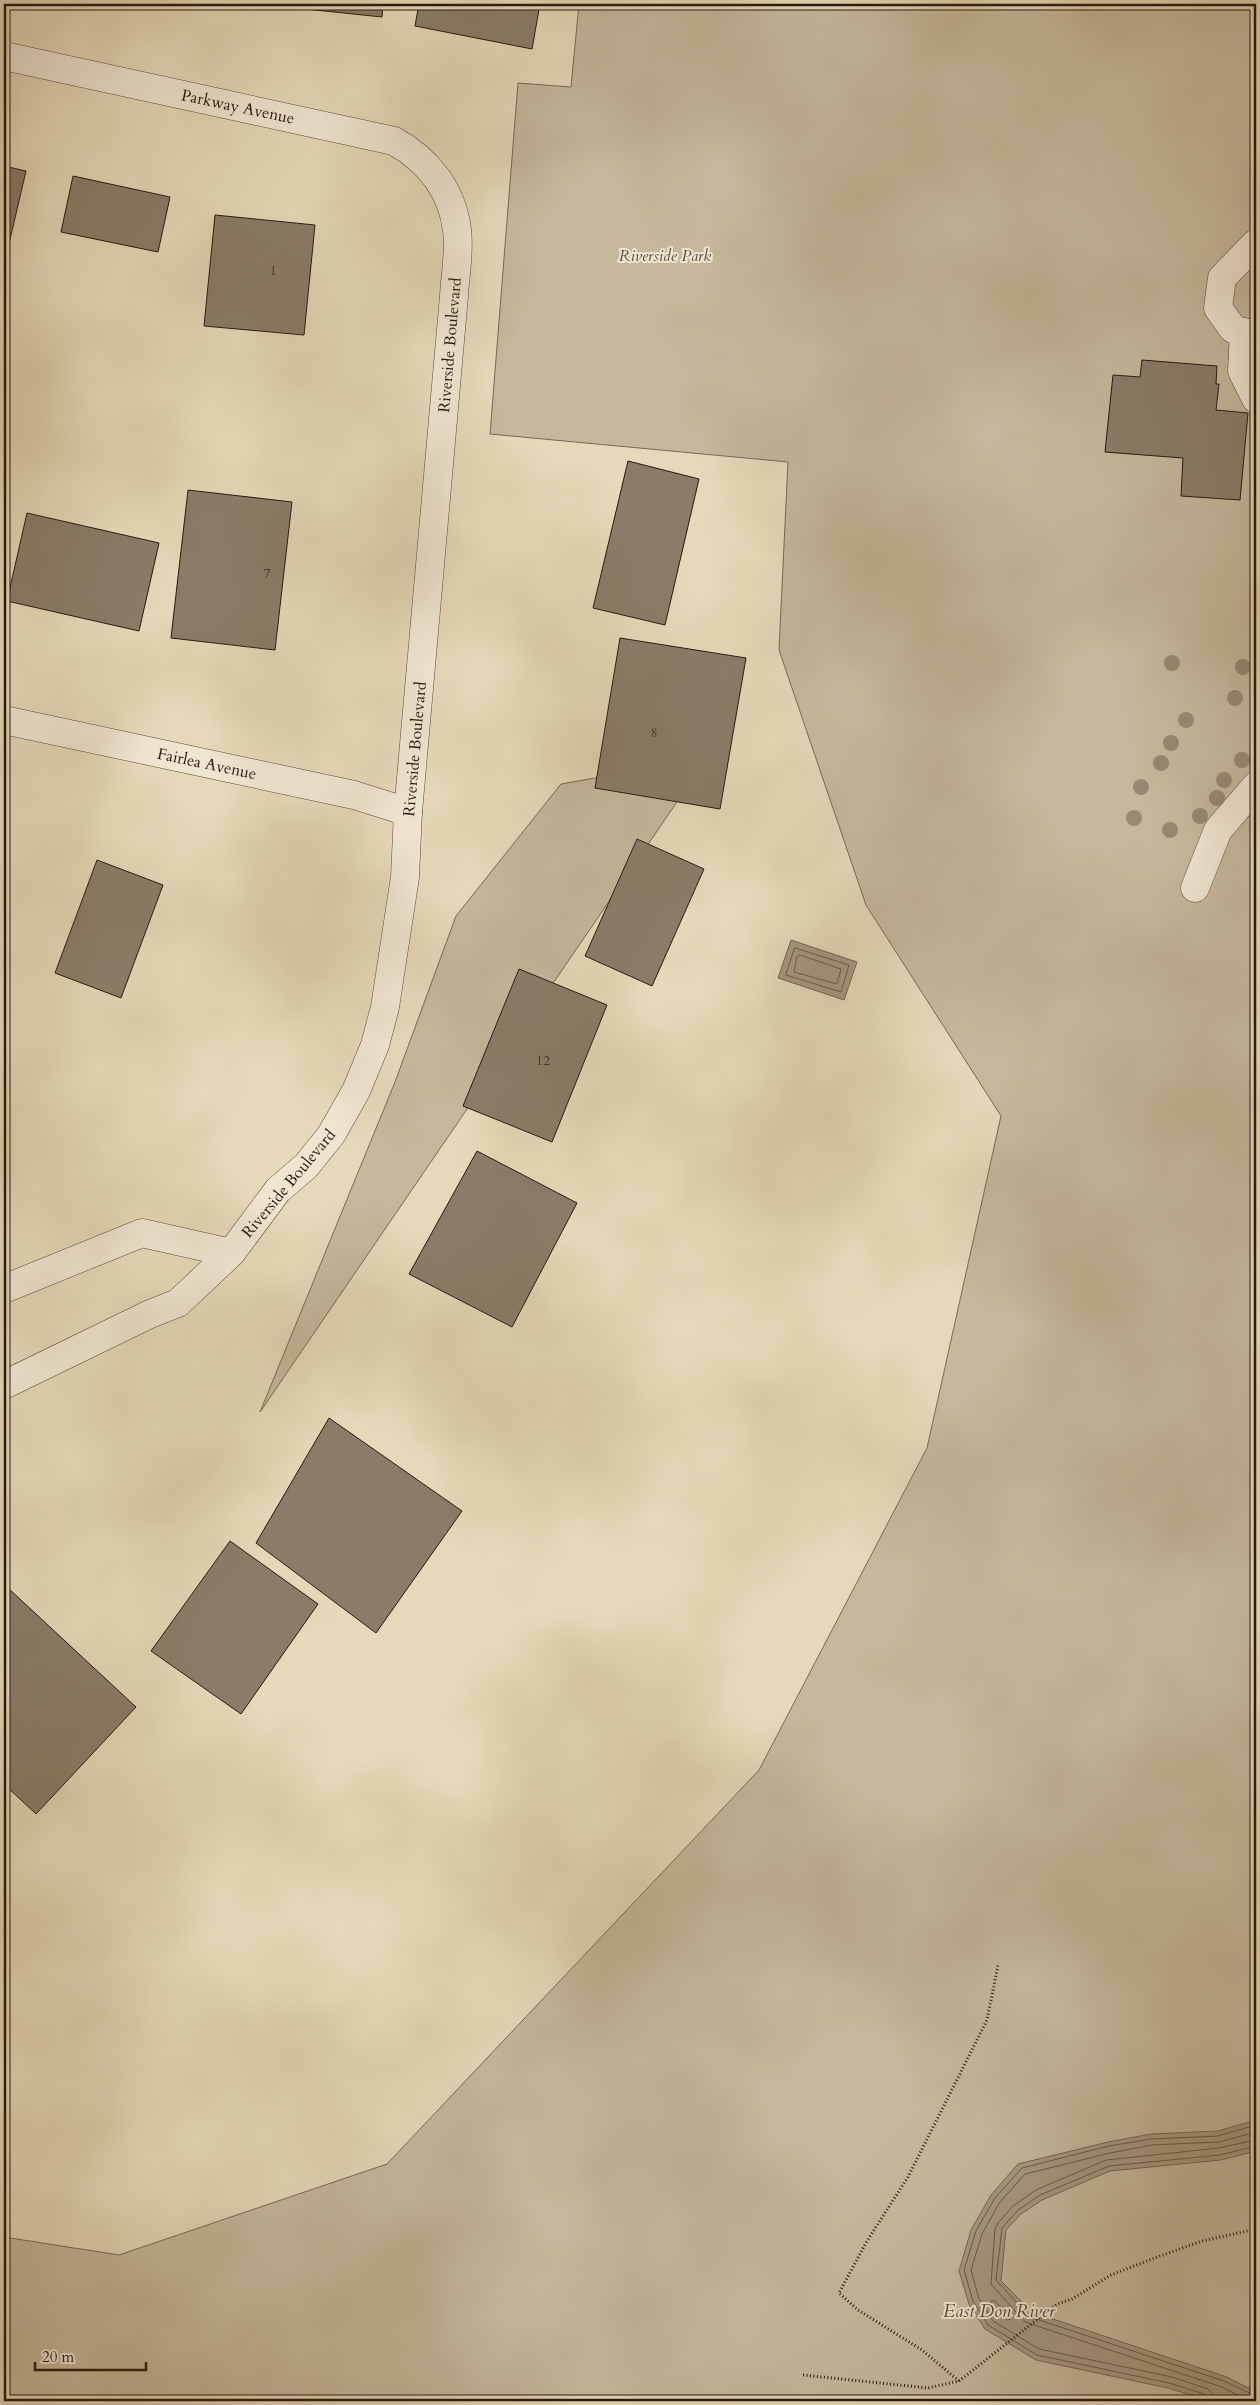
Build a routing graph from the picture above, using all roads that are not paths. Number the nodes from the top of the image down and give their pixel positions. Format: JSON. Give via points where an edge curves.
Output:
{"nodes":[{"id":1,"x":4,"y":56,"type":"edge"},
{"id":2,"x":448,"y":197,"type":"joint"},
{"id":3,"x":1256,"y":243,"type":"edge"},
{"id":4,"x":1250,"y":334,"type":"edge"},
{"id":5,"x":1256,"y":399,"type":"edge"},
{"id":6,"x":4,"y":720,"type":"edge"},
{"id":7,"x":1256,"y":786,"type":"edge"},
{"id":8,"x":408,"y":812,"type":"junction"},
{"id":9,"x":1195,"y":888,"type":"dead end"},
{"id":10,"x":231,"y":1252,"type":"junction"},
{"id":11,"x":4,"y":1289,"type":"edge"},
{"id":12,"x":4,"y":1385,"type":"edge"}],
"edges":[{"from":1,"to":2,"type":"street","name":"Parkway Avenue","via":[[394,141],[413,151],[427,164]]},
{"from":2,"to":8,"type":"street","name":"Riverside Boulevard","via":[[458,231],[454,296]]},
{"from":3,"to":4,"type":"street","via":[[1222,278],[1218,308],[1233,329]]},
{"from":4,"to":5,"type":"street","via":[[1242,371]]},
{"from":6,"to":8,"type":"street","name":"Fairlea Avenue","via":[[354,795]]},
{"from":7,"to":9,"type":"street","via":[[1218,830]]},
{"from":8,"to":10,"type":"street","name":"Riverside Boulevard","via":[[400,917],[385,1007],[375,1045],[356,1091],[331,1135],[306,1166],[278,1190]]},
{"from":10,"to":11,"type":"street","name":"Riverside Boulevard","via":[[142,1233]]},
{"from":10,"to":12,"type":"street","name":"Riverside Boulevard","via":[[178,1303]]}]}
